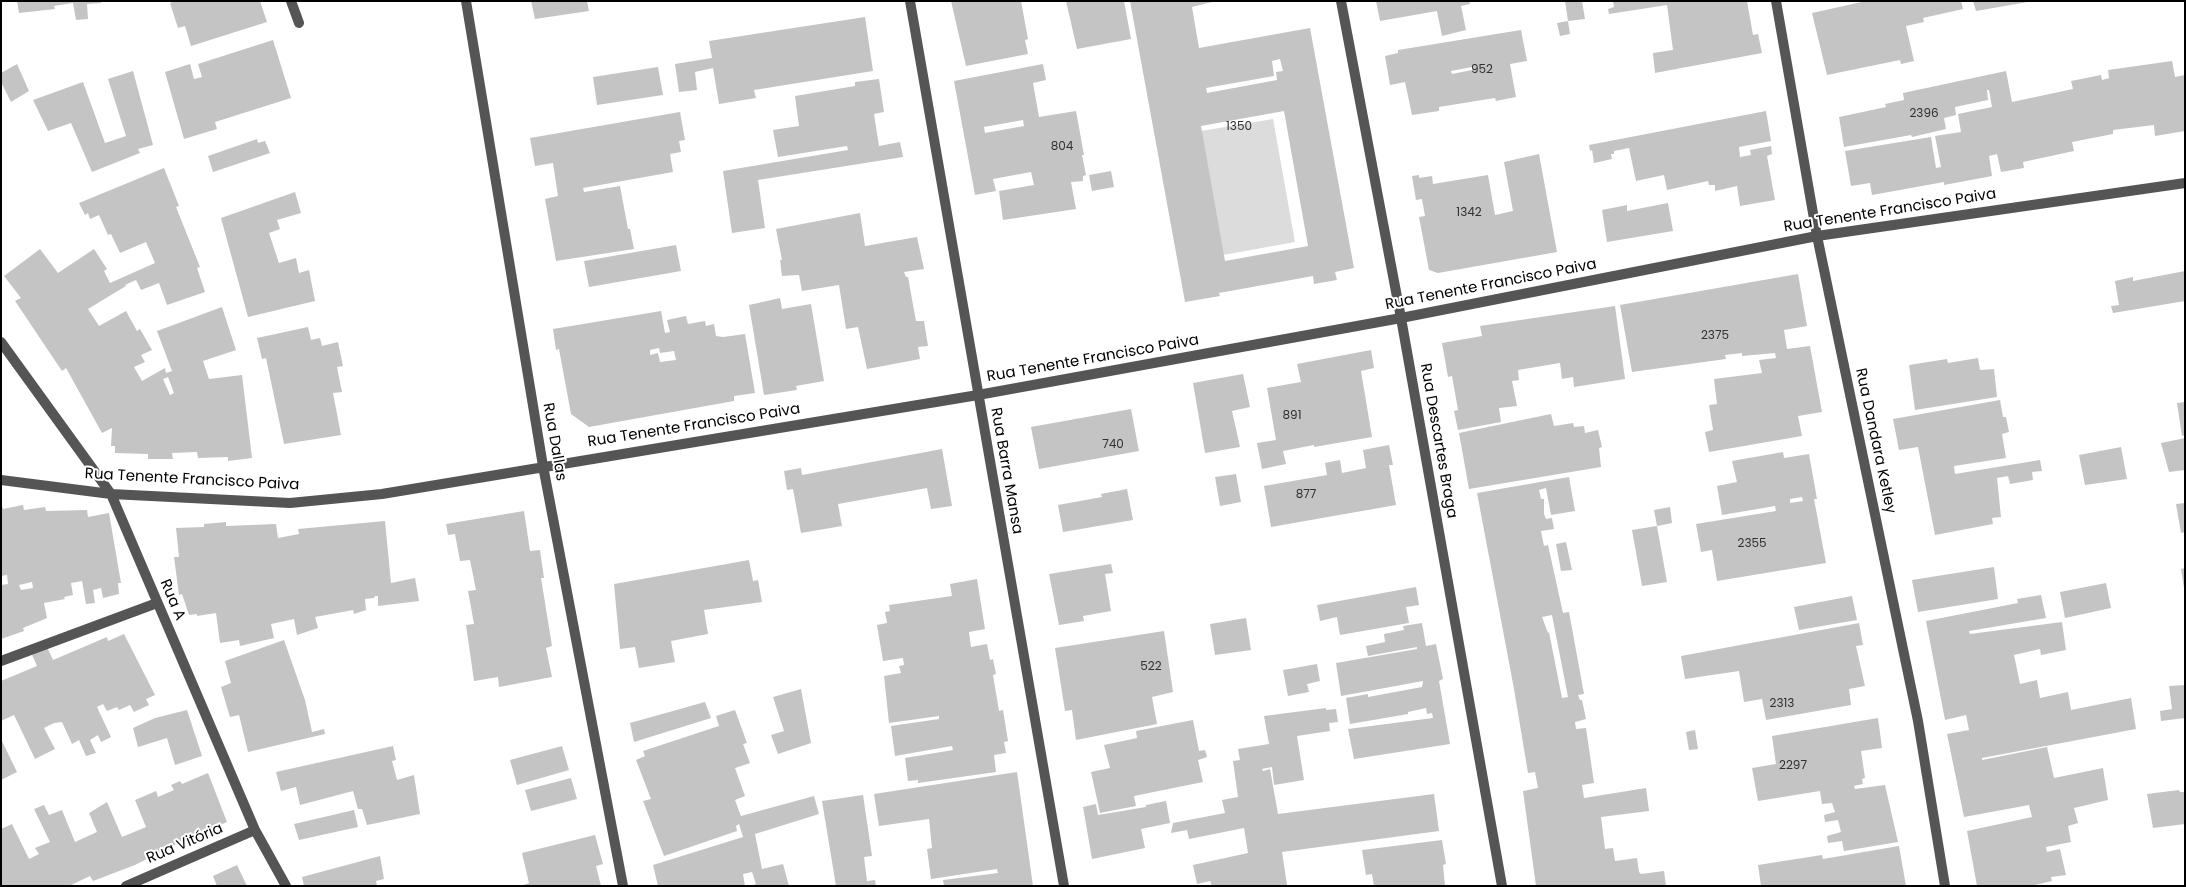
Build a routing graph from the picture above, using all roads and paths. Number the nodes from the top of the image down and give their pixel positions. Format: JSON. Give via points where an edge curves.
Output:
{"nodes":[{"id":1,"x":292,"y":1,"type":"edge"},
{"id":2,"x":466,"y":1,"type":"edge"},
{"id":3,"x":910,"y":1,"type":"edge"},
{"id":4,"x":1341,"y":1,"type":"edge"},
{"id":5,"x":1776,"y":1,"type":"edge"},
{"id":6,"x":300,"y":23,"type":"dead end"},
{"id":7,"x":2185,"y":183,"type":"edge"},
{"id":8,"x":1817,"y":236,"type":"junction"},
{"id":9,"x":1402,"y":318,"type":"junction"},
{"id":10,"x":1,"y":342,"type":"edge"},
{"id":11,"x":978,"y":395,"type":"junction"},
{"id":12,"x":542,"y":466,"type":"junction"},
{"id":13,"x":1,"y":480,"type":"edge"},
{"id":14,"x":111,"y":494,"type":"junction"},
{"id":15,"x":157,"y":603,"type":"junction"},
{"id":16,"x":1,"y":661,"type":"edge"},
{"id":17,"x":255,"y":830,"type":"junction"},
{"id":18,"x":126,"y":886,"type":"edge"},
{"id":19,"x":286,"y":886,"type":"edge"},
{"id":20,"x":623,"y":886,"type":"edge"},
{"id":21,"x":1064,"y":886,"type":"edge"},
{"id":22,"x":1502,"y":886,"type":"edge"},
{"id":23,"x":1945,"y":886,"type":"edge"}],
"edges":[{"from":1,"to":6,"type":"street"},
{"from":2,"to":12,"type":"street","name":"Rua Dallas"},
{"from":3,"to":11,"type":"street","name":"Rua Barra Mansa"},
{"from":4,"to":9,"type":"street","name":"Rua Descartes Braga"},
{"from":5,"to":8,"type":"street","name":"Rua Dandara Ketley"},
{"from":7,"to":8,"type":"street","name":"Rua Tenente Francisco Paiva"},
{"from":8,"to":9,"type":"street","name":"Rua Tenente Francisco Paiva"},
{"from":8,"to":23,"type":"street","name":"Rua Dandara Ketley","via":[[1918,720]]},
{"from":9,"to":11,"type":"street","name":"Rua Tenente Francisco Paiva"},
{"from":9,"to":22,"type":"street","name":"Rua Descartes Braga"},
{"from":10,"to":14,"type":"street","name":"Rua A"},
{"from":11,"to":12,"type":"street","name":"Rua Tenente Francisco Paiva"},
{"from":11,"to":21,"type":"street","name":"Rua Barra Mansa"},
{"from":12,"to":14,"type":"street","name":"Rua Tenente Francisco Paiva","via":[[382,494],[290,503]]},
{"from":12,"to":20,"type":"street","name":"Rua Dallas"},
{"from":13,"to":14,"type":"street","name":"Rua Tenente Francisco Paiva"},
{"from":14,"to":15,"type":"street","name":"Rua A"},
{"from":15,"to":16,"type":"street"},
{"from":15,"to":17,"type":"street","name":"Rua A"},
{"from":17,"to":18,"type":"street","name":"Rua Vitória"},
{"from":17,"to":19,"type":"street","name":"Rua A"}]}
